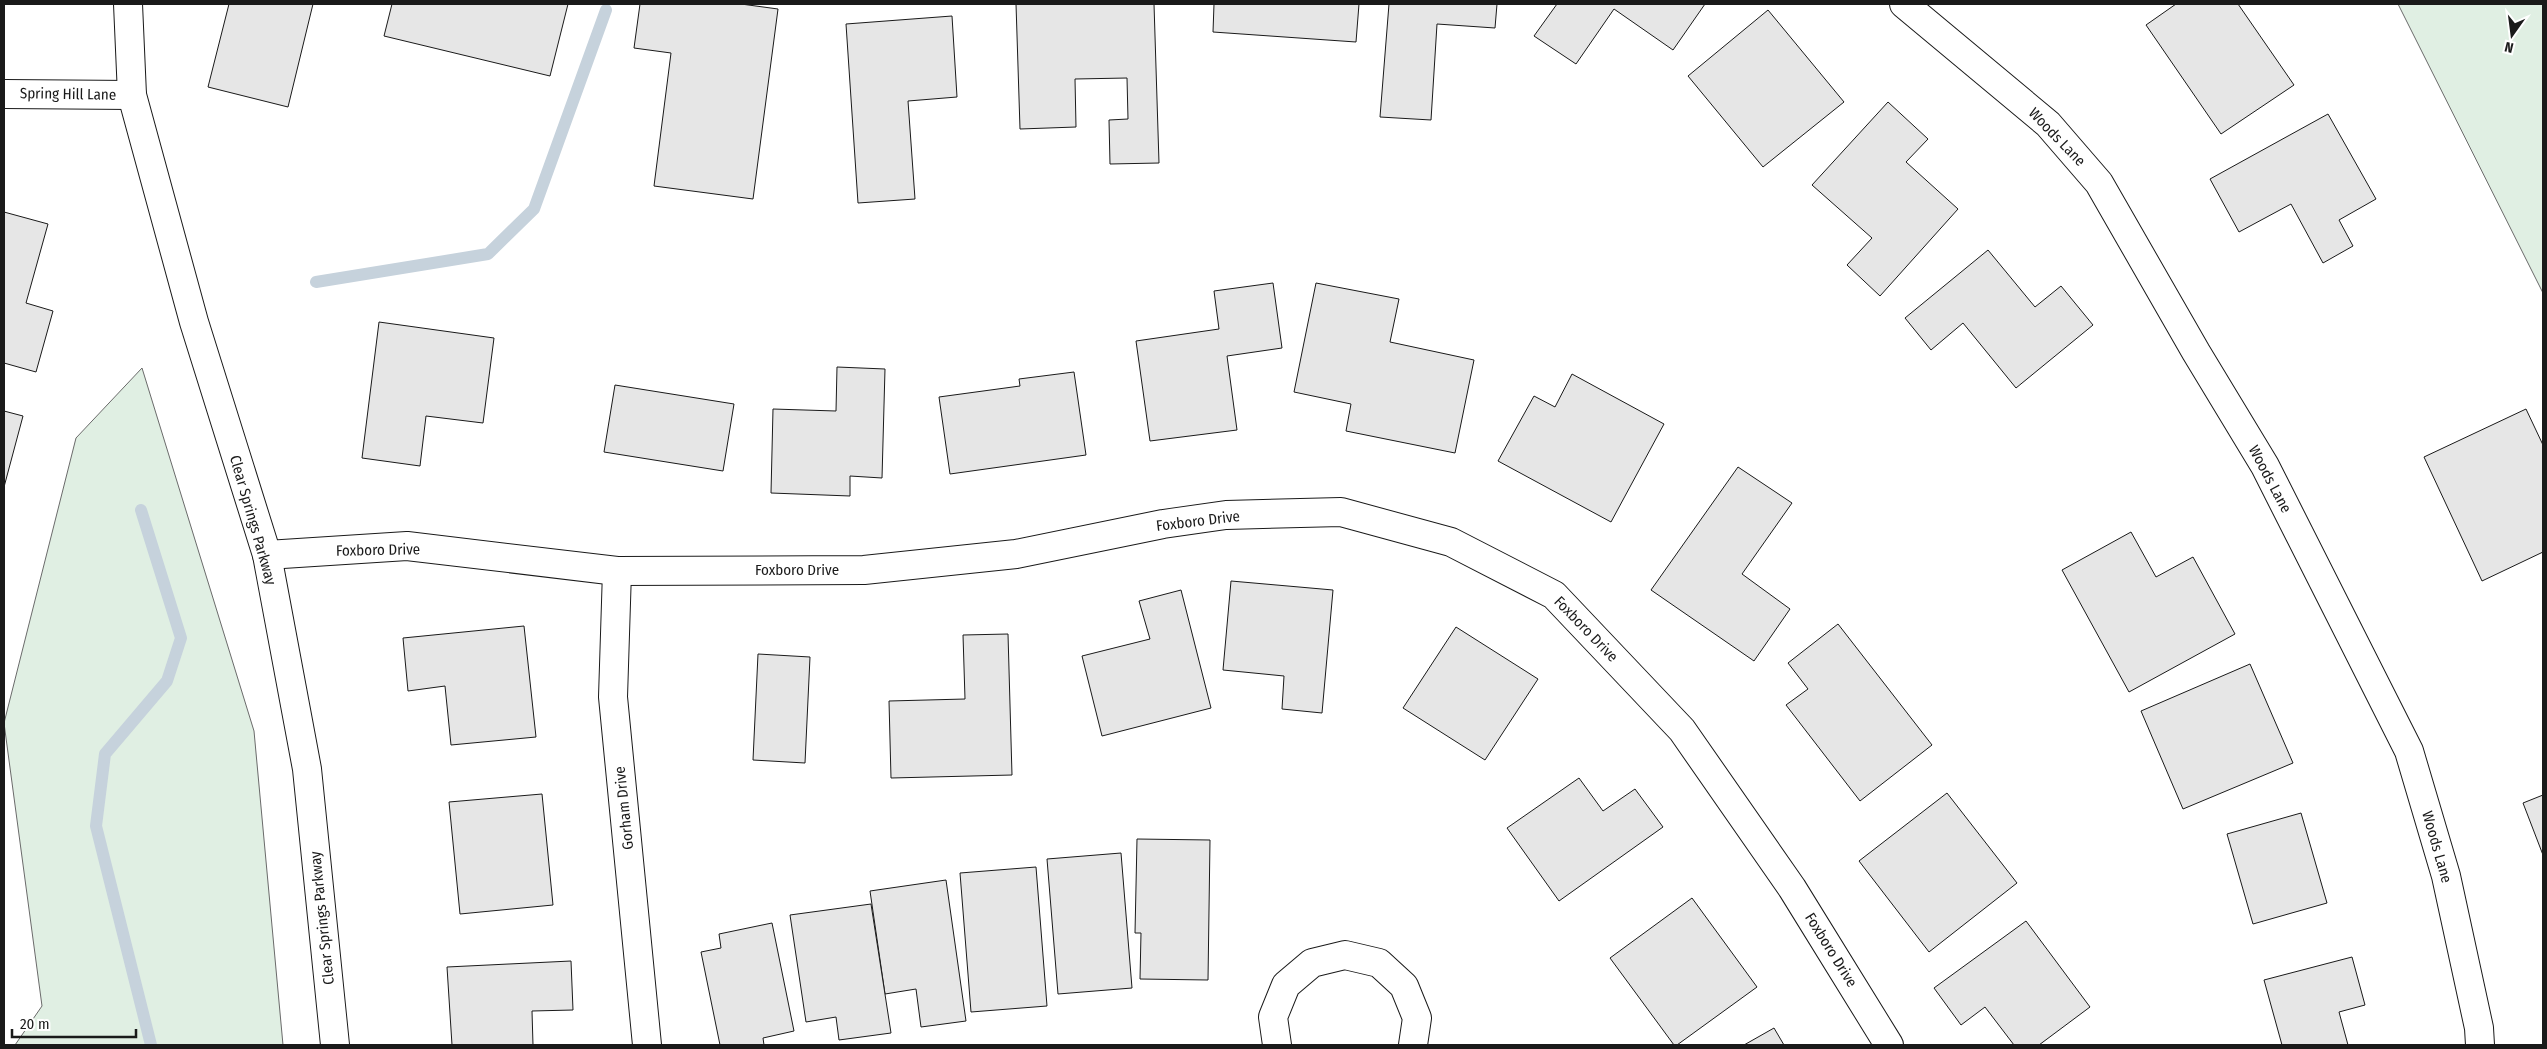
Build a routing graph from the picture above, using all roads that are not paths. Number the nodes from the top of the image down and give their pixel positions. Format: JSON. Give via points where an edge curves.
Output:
{"nodes":[{"id":1,"x":128,"y":4,"type":"edge"},
{"id":2,"x":1904,"y":4,"type":"edge"},
{"id":3,"x":4,"y":94,"type":"edge"},
{"id":4,"x":132,"y":95,"type":"junction"},
{"id":5,"x":267,"y":555,"type":"junction"},
{"id":6,"x":616,"y":571,"type":"junction"},
{"id":7,"x":335,"y":1045,"type":"edge"},
{"id":8,"x":647,"y":1045,"type":"edge"},
{"id":9,"x":1277,"y":1045,"type":"edge"},
{"id":10,"x":1413,"y":1045,"type":"edge"},
{"id":11,"x":1889,"y":1045,"type":"edge"},
{"id":12,"x":2480,"y":1045,"type":"edge"}],
"edges":[{"from":1,"to":4,"type":"street","name":"Clear Springs Parkway"},
{"from":2,"to":12,"type":"street","name":"Woods Lane","via":[[2048,124],[2099,183],[2264,466],[2409,751],[2446,876]]},
{"from":3,"to":4,"type":"street","name":"Spring Hill Lane"},
{"from":4,"to":5,"type":"street","name":"Clear Springs Parkway","via":[[194,322]]},
{"from":5,"to":6,"type":"street","name":"Foxboro Drive","via":[[407,546]]},
{"from":5,"to":7,"type":"street","name":"Clear Springs Parkway","via":[[307,769]]},
{"from":6,"to":8,"type":"street","name":"Gorham Drive","via":[[613,697]]},
{"from":6,"to":11,"type":"street","name":"Foxboro Drive","via":[[864,570],[1016,554],[1163,524],[1226,515],[1341,512],[1451,542],[1554,594],[1682,730],[1792,888]]},
{"from":9,"to":10,"type":"street","via":[[1273,1017],[1286,985],[1312,963],[1345,955],[1379,963],[1404,986],[1416,1018]]}]}
